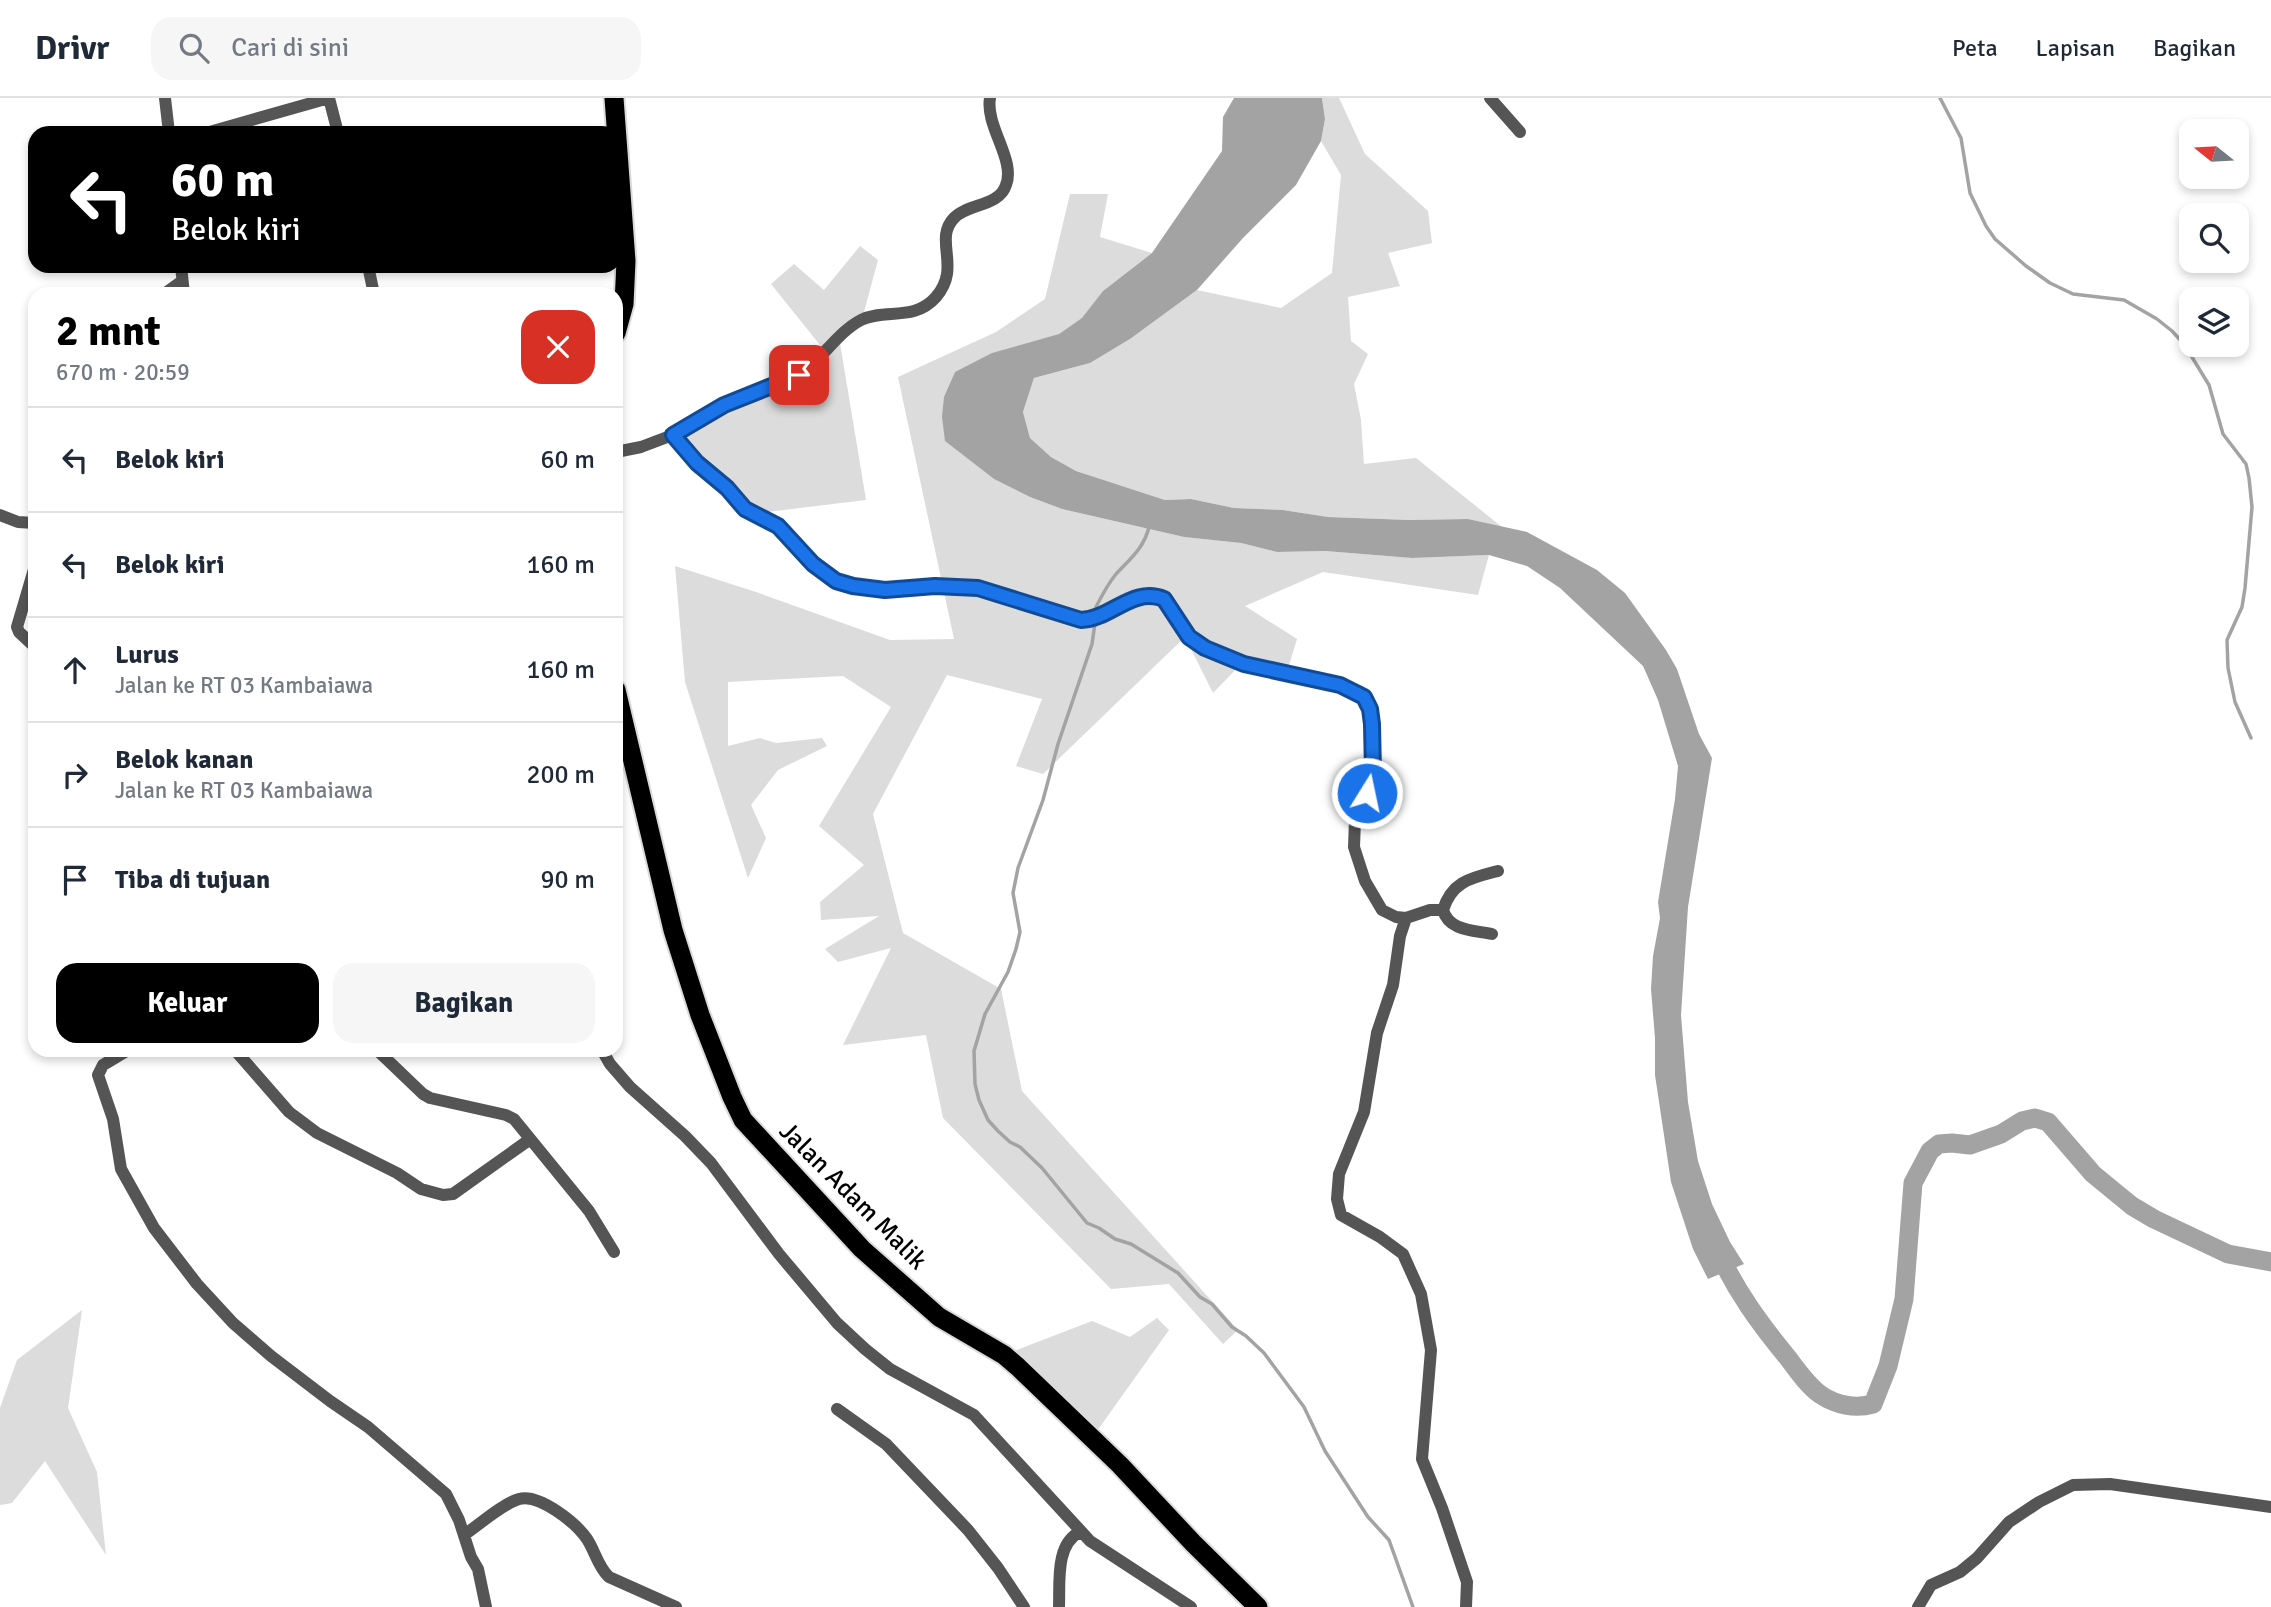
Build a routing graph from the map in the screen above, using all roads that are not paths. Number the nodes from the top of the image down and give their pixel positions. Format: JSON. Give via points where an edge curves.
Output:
{"nodes":[{"id":1,"x":165,"y":98,"type":"edge"},
{"id":2,"x":329,"y":98,"type":"edge"},
{"id":3,"x":614,"y":98,"type":"edge"},
{"id":4,"x":990,"y":98,"type":"edge"},
{"id":5,"x":1490,"y":98,"type":"edge"},
{"id":6,"x":168,"y":126,"type":"edge"},
{"id":7,"x":231,"y":126,"type":"edge"},
{"id":8,"x":336,"y":126,"type":"edge"},
{"id":9,"x":616,"y":126,"type":"edge"},
{"id":10,"x":1520,"y":132,"type":"dead end"},
{"id":11,"x":623,"y":220,"type":"edge"},
{"id":12,"x":623,"y":308,"type":"edge"},
{"id":13,"x":673,"y":435,"type":"junction"},
{"id":14,"x":623,"y":451,"type":"edge"},
{"id":15,"x":0,"y":515,"type":"edge"},
{"id":16,"x":28,"y":523,"type":"edge"},
{"id":17,"x":28,"y":589,"type":"edge"},
{"id":18,"x":28,"y":641,"type":"edge"},
{"id":19,"x":623,"y":719,"type":"edge"},
{"id":20,"x":1498,"y":872,"type":"dead end"},
{"id":21,"x":1443,"y":910,"type":"junction"},
{"id":22,"x":1406,"y":918,"type":"junction"},
{"id":23,"x":1492,"y":934,"type":"dead end"},
{"id":24,"x":116,"y":1057,"type":"edge"},
{"id":25,"x":241,"y":1057,"type":"edge"},
{"id":26,"x":384,"y":1057,"type":"edge"},
{"id":27,"x":606,"y":1057,"type":"edge"},
{"id":28,"x":529,"y":1140,"type":"junction"},
{"id":29,"x":614,"y":1252,"type":"dead end"},
{"id":30,"x":837,"y":1409,"type":"dead end"},
{"id":31,"x":2271,"y":1507,"type":"edge"},
{"id":32,"x":1080,"y":1532,"type":"junction"},
{"id":33,"x":464,"y":1535,"type":"junction"},
{"id":34,"x":486,"y":1607,"type":"edge"},
{"id":35,"x":676,"y":1607,"type":"edge"},
{"id":36,"x":1024,"y":1607,"type":"edge"},
{"id":37,"x":1059,"y":1607,"type":"edge"},
{"id":38,"x":1191,"y":1607,"type":"edge"},
{"id":39,"x":1258,"y":1607,"type":"edge"},
{"id":40,"x":1466,"y":1607,"type":"edge"},
{"id":41,"x":1918,"y":1607,"type":"edge"}],
"edges":[{"from":1,"to":6,"type":"street"},
{"from":2,"to":7,"type":"street"},
{"from":2,"to":8,"type":"street"},
{"from":3,"to":9,"type":"highway"},
{"from":4,"to":13,"type":"street","via":[[989,116],[1008,183],[1003,193],[960,213],[948,227],[949,272],[934,299],[920,309],[864,318],[799,375],[724,405]]},
{"from":5,"to":10,"type":"street"},
{"from":11,"to":12,"type":"highway"},
{"from":13,"to":14,"type":"street"},
{"from":13,"to":22,"type":"street","via":[[745,509],[778,526],[836,581],[885,590],[985,589],[1081,620],[1150,595],[1164,599],[1189,637],[1205,648],[1244,664],[1358,692],[1371,714],[1373,773],[1355,820],[1354,847],[1362,874],[1382,910]]},
{"from":15,"to":16,"type":"street"},
{"from":17,"to":18,"type":"street","via":[[17,627]]},
{"from":19,"to":39,"type":"highway","name":"Jalan Adam Malik","via":[[673,930],[700,1015],[743,1119],[862,1249],[939,1317],[1018,1367]]},
{"from":20,"to":21,"type":"street","via":[[1453,888]]},
{"from":21,"to":22,"type":"street"},
{"from":21,"to":23,"type":"street","via":[[1457,927]]},
{"from":22,"to":40,"type":"street","via":[[1376,1041],[1367,1101],[1339,1174],[1336,1199],[1341,1215],[1403,1254],[1421,1294],[1431,1350],[1422,1459],[1467,1582]]},
{"from":24,"to":33,"type":"street","via":[[103,1065],[98,1075],[113,1119],[121,1170],[149,1222],[233,1323],[446,1494]]},
{"from":25,"to":28,"type":"street","via":[[299,1120],[425,1191],[453,1194]]},
{"from":26,"to":28,"type":"street","via":[[423,1094],[510,1117]]},
{"from":27,"to":32,"type":"street","via":[[630,1087],[711,1163],[837,1322],[890,1369],[974,1415]]},
{"from":28,"to":29,"type":"street","via":[[589,1210]]},
{"from":30,"to":36,"type":"street","via":[[886,1444],[958,1520]]},
{"from":31,"to":41,"type":"street","via":[[2110,1484],[2073,1485],[2009,1522],[1960,1572],[1931,1585]]},
{"from":32,"to":37,"type":"street","via":[[1063,1550]]},
{"from":32,"to":38,"type":"street"},
{"from":33,"to":34,"type":"street"},
{"from":33,"to":35,"type":"street","via":[[516,1500],[533,1499],[569,1520],[587,1539],[609,1577]]}]}
